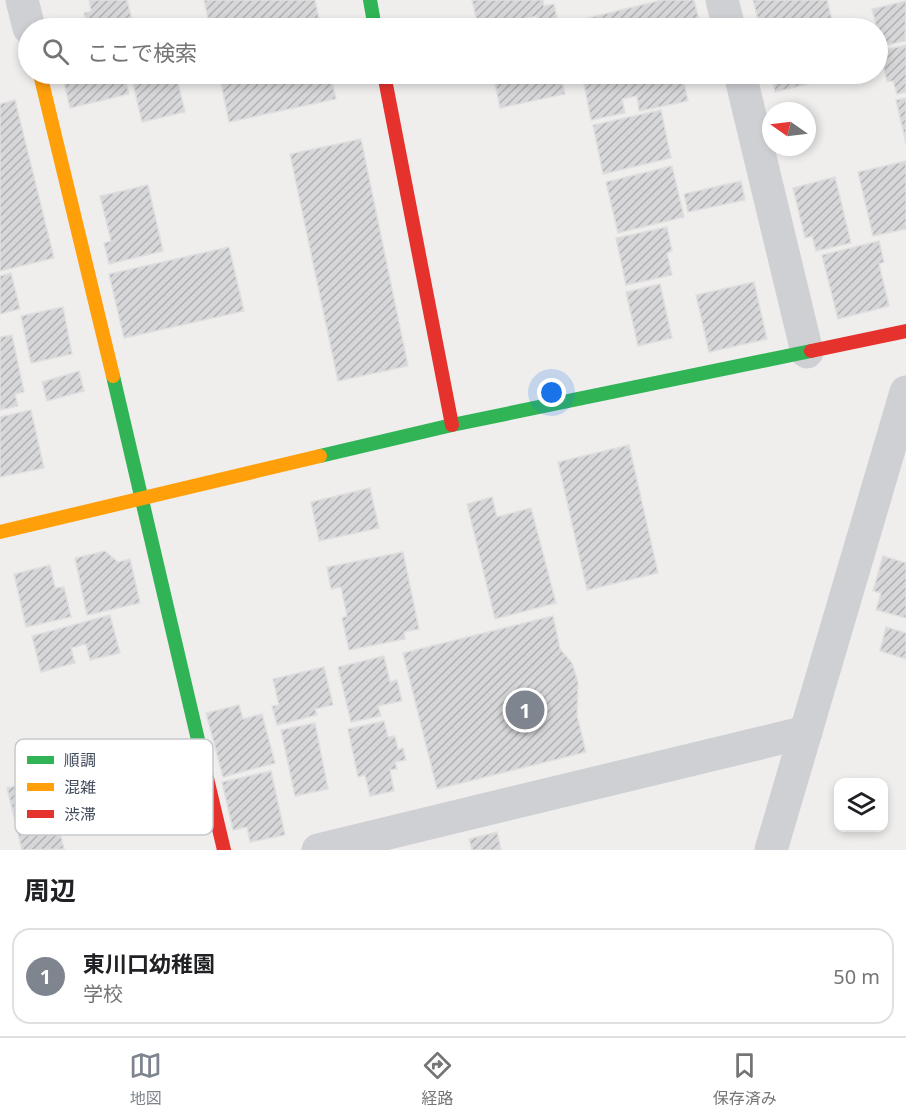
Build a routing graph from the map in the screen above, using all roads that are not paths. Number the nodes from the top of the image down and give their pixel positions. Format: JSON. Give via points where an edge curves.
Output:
{"nodes":[{"id":1,"x":22,"y":0,"type":"edge"},
{"id":2,"x":370,"y":0,"type":"edge"},
{"id":3,"x":722,"y":0,"type":"edge"},
{"id":4,"x":26,"y":18,"type":"edge"},
{"id":5,"x":373,"y":18,"type":"edge"},
{"id":6,"x":726,"y":18,"type":"edge"},
{"id":7,"x":42,"y":84,"type":"edge"},
{"id":8,"x":386,"y":84,"type":"edge"},
{"id":9,"x":742,"y":84,"type":"edge"},
{"id":10,"x":906,"y":331,"type":"edge"},
{"id":11,"x":807,"y":352,"type":"junction"},
{"id":12,"x":906,"y":392,"type":"edge"},
{"id":13,"x":452,"y":425,"type":"junction"},
{"id":14,"x":143,"y":498,"type":"junction"},
{"id":15,"x":0,"y":532,"type":"edge"},
{"id":16,"x":807,"y":732,"type":"junction"},
{"id":17,"x":198,"y":739,"type":"edge"},
{"id":18,"x":213,"y":802,"type":"edge"},
{"id":19,"x":224,"y":850,"type":"edge"},
{"id":20,"x":318,"y":850,"type":"edge"},
{"id":21,"x":771,"y":850,"type":"edge"}],
"edges":[{"from":1,"to":4,"type":"street"},
{"from":2,"to":5,"type":"street"},
{"from":3,"to":6,"type":"street"},
{"from":7,"to":14,"type":"street"},
{"from":8,"to":13,"type":"street"},
{"from":9,"to":11,"type":"street"},
{"from":10,"to":11,"type":"street"},
{"from":11,"to":13,"type":"street"},
{"from":12,"to":16,"type":"street"},
{"from":13,"to":14,"type":"street"},
{"from":14,"to":15,"type":"street"},
{"from":14,"to":17,"type":"street"},
{"from":16,"to":20,"type":"street"},
{"from":16,"to":21,"type":"street"},
{"from":18,"to":19,"type":"street"}]}
